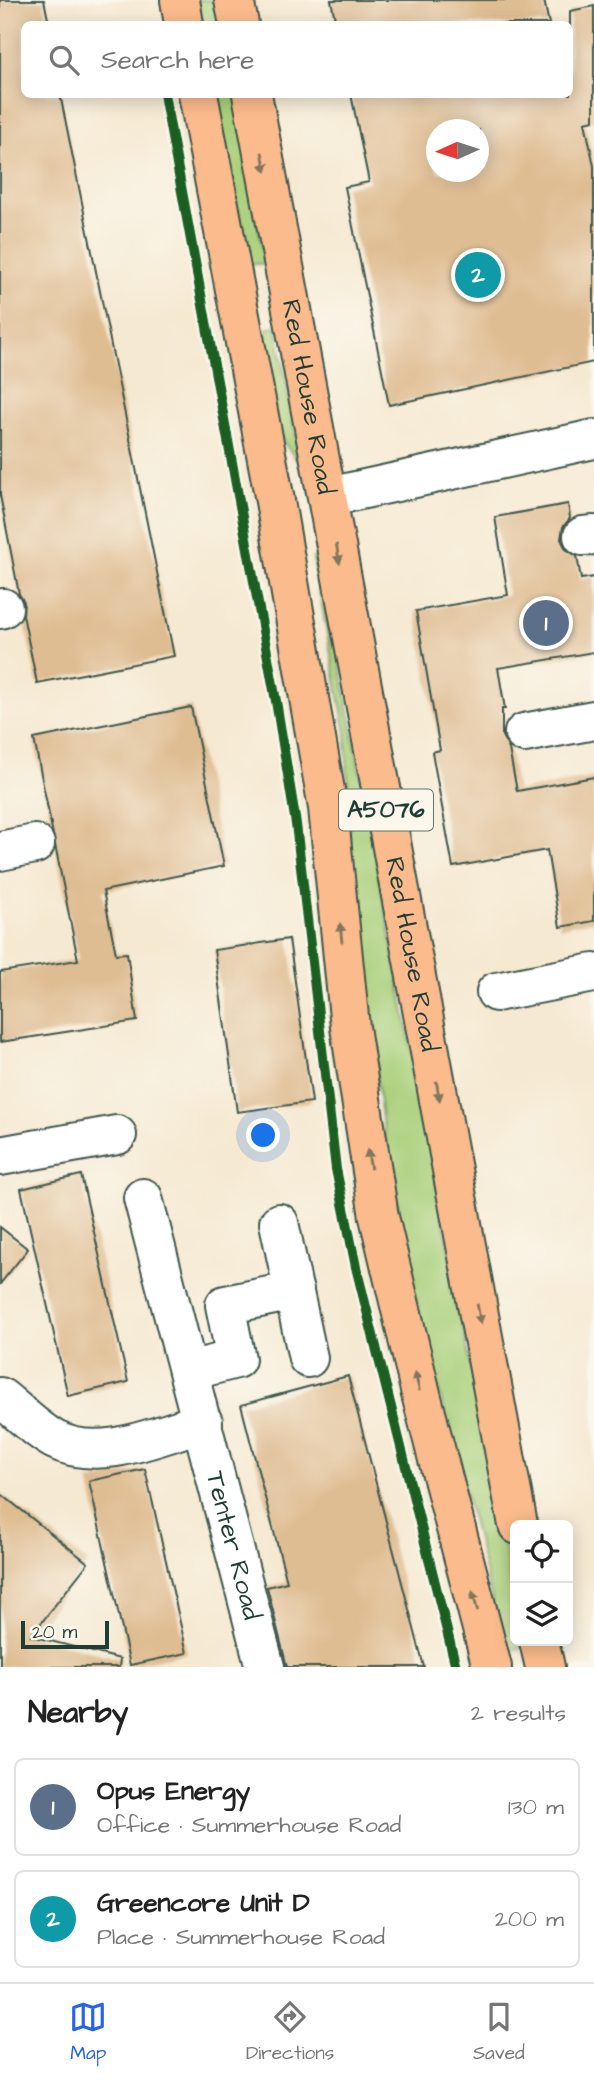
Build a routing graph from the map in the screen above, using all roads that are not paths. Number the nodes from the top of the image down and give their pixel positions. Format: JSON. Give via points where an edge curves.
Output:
{"nodes":[{"id":1,"x":180,"y":0,"type":"edge"},
{"id":2,"x":234,"y":0,"type":"edge"},
{"id":3,"x":184,"y":21,"type":"edge"},
{"id":4,"x":238,"y":21,"type":"edge"},
{"id":5,"x":199,"y":98,"type":"edge"},
{"id":6,"x":253,"y":98,"type":"edge"},
{"id":7,"x":594,"y":439,"type":"edge"},
{"id":8,"x":328,"y":497,"type":"junction"},
{"id":9,"x":594,"y":720,"type":"edge"},
{"id":10,"x":524,"y":733,"type":"dead end"},
{"id":11,"x":328,"y":807,"type":"junction"},
{"id":12,"x":594,"y":973,"type":"edge"},
{"id":13,"x":496,"y":992,"type":"dead end"},
{"id":14,"x":117,"y":1135,"type":"dead end"},
{"id":15,"x":0,"y":1156,"type":"edge"},
{"id":16,"x":143,"y":1198,"type":"dead end"},
{"id":17,"x":279,"y":1223,"type":"dead end"},
{"id":18,"x":293,"y":1291,"type":"junction"},
{"id":19,"x":308,"y":1358,"type":"dead end"},
{"id":20,"x":189,"y":1371,"type":"junction"},
{"id":21,"x":0,"y":1396,"type":"edge"},
{"id":22,"x":202,"y":1422,"type":"junction"},
{"id":23,"x":517,"y":1520,"type":"edge"},
{"id":24,"x":540,"y":1646,"type":"edge"},
{"id":25,"x":265,"y":1667,"type":"edge"},
{"id":26,"x":492,"y":1667,"type":"edge"},
{"id":27,"x":545,"y":1667,"type":"edge"}],
"edges":[{"from":1,"to":3,"type":"main road"},
{"from":2,"to":4,"type":"main road"},
{"from":5,"to":11,"type":"main road"},
{"from":6,"to":8,"type":"main road","name":"Red House Road","number":"A5076","one_way":true},
{"from":7,"to":8,"type":"street"},
{"from":8,"to":11,"type":"main road","via":[[307,516],[299,540],[332,732]]},
{"from":8,"to":23,"type":"main road","name":"Red House Road","number":"A5076","one_way":true},
{"from":9,"to":10,"type":"street"},
{"from":26,"to":11,"type":"main road","one_way":true,"via":[[379,1217],[350,1027]]},
{"from":12,"to":13,"type":"street"},
{"from":14,"to":15,"type":"street"},
{"from":16,"to":20,"type":"street","name":"Tenter Road"},
{"from":17,"to":18,"type":"street"},
{"from":18,"to":19,"type":"street"},
{"from":18,"to":20,"type":"street","via":[[225,1305],[236,1359]]},
{"from":20,"to":22,"type":"street","name":"Tenter Road"},
{"from":21,"to":22,"type":"street","via":[[53,1439],[86,1449],[115,1447]]},
{"from":22,"to":25,"type":"street","name":"Tenter Road"},
{"from":24,"to":27,"type":"main road"}]}
